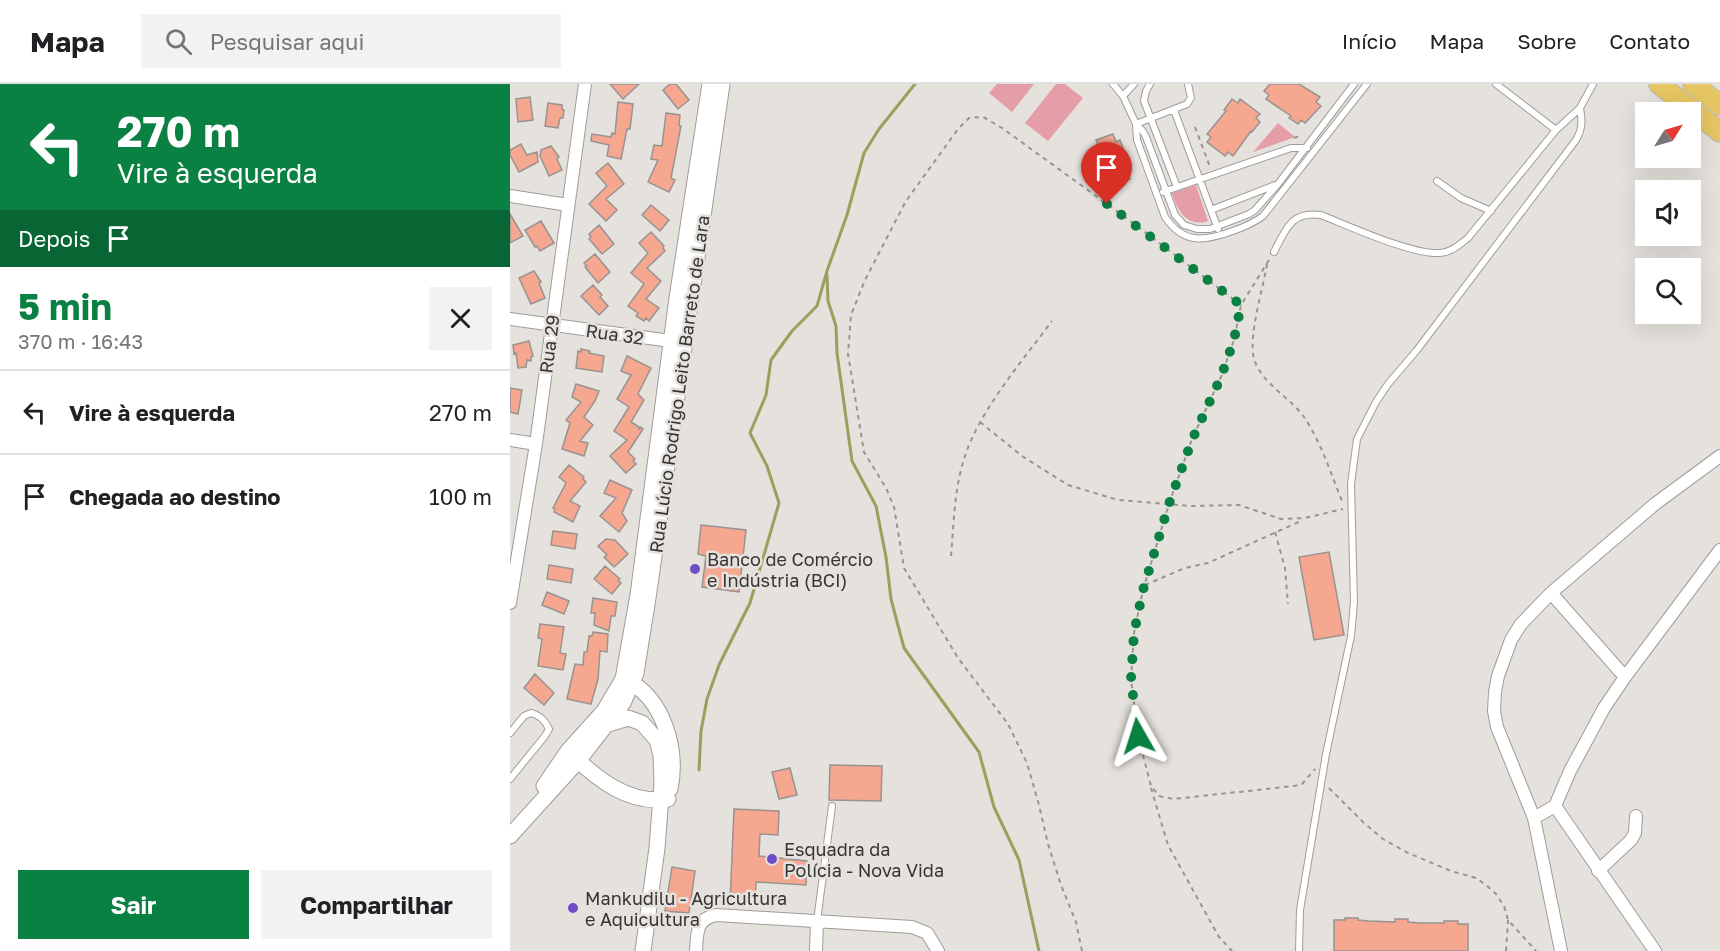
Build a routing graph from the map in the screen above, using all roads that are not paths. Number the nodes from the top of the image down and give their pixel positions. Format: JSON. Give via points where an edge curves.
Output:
{"nodes":[{"id":1,"x":585,"y":84,"type":"edge"},
{"id":2,"x":710,"y":84,"type":"edge"},
{"id":3,"x":722,"y":84,"type":"edge"},
{"id":4,"x":1113,"y":84,"type":"edge"},
{"id":5,"x":1134,"y":84,"type":"edge"},
{"id":6,"x":1150,"y":84,"type":"edge"},
{"id":7,"x":1188,"y":84,"type":"edge"},
{"id":8,"x":1354,"y":84,"type":"edge"},
{"id":9,"x":1367,"y":84,"type":"edge"},
{"id":10,"x":1496,"y":84,"type":"edge"},
{"id":11,"x":1593,"y":84,"type":"edge"},
{"id":12,"x":1659,"y":84,"type":"edge"},
{"id":13,"x":1693,"y":84,"type":"edge"},
{"id":14,"x":1123,"y":96,"type":"junction"},
{"id":15,"x":1720,"y":105,"type":"edge"},
{"id":16,"x":1580,"y":108,"type":"junction"},
{"id":17,"x":1174,"y":110,"type":"junction"},
{"id":18,"x":1151,"y":118,"type":"junction"},
{"id":19,"x":1136,"y":124,"type":"junction"},
{"id":20,"x":1556,"y":130,"type":"junction"},
{"id":21,"x":1720,"y":132,"type":"edge"},
{"id":22,"x":1305,"y":147,"type":"junction"},
{"id":23,"x":1312,"y":153,"type":"junction"},
{"id":24,"x":1199,"y":180,"type":"junction"},
{"id":25,"x":1437,"y":182,"type":"dead end"},
{"id":26,"x":1278,"y":184,"type":"junction"},
{"id":27,"x":1177,"y":188,"type":"junction"},
{"id":28,"x":1165,"y":191,"type":"junction"},
{"id":29,"x":1253,"y":193,"type":"junction"},
{"id":30,"x":1157,"y":194,"type":"junction"},
{"id":31,"x":510,"y":196,"type":"edge"},
{"id":32,"x":568,"y":205,"type":"junction"},
{"id":33,"x":1259,"y":205,"type":"junction"},
{"id":34,"x":1210,"y":210,"type":"junction"},
{"id":35,"x":1491,"y":211,"type":"junction"},
{"id":36,"x":1263,"y":216,"type":"junction"},
{"id":37,"x":1217,"y":227,"type":"junction"},
{"id":38,"x":1220,"y":235,"type":"junction"},
{"id":39,"x":1274,"y":252,"type":"road end"},
{"id":40,"x":510,"y":319,"type":"edge"},
{"id":41,"x":552,"y":325,"type":"junction"},
{"id":42,"x":679,"y":342,"type":"junction"},
{"id":43,"x":510,"y":440,"type":"edge"},
{"id":44,"x":536,"y":444,"type":"junction"},
{"id":45,"x":1720,"y":456,"type":"edge"},
{"id":46,"x":1720,"y":549,"type":"edge"},
{"id":47,"x":513,"y":565,"type":"edge"},
{"id":48,"x":1551,"y":593,"type":"junction"},
{"id":49,"x":510,"y":603,"type":"edge"},
{"id":50,"x":1625,"y":676,"type":"junction"},
{"id":51,"x":628,"y":681,"type":"junction"},
{"id":52,"x":608,"y":724,"type":"junction"},
{"id":53,"x":511,"y":729,"type":"edge"},
{"id":54,"x":573,"y":756,"type":"junction"},
{"id":55,"x":510,"y":779,"type":"edge"},
{"id":56,"x":664,"y":800,"type":"junction"},
{"id":57,"x":832,"y":806,"type":"dead end"},
{"id":58,"x":1555,"y":806,"type":"junction"},
{"id":59,"x":1636,"y":816,"type":"dead end"},
{"id":60,"x":1534,"y":818,"type":"junction"},
{"id":61,"x":510,"y":834,"type":"edge"},
{"id":62,"x":1598,"y":871,"type":"junction"},
{"id":63,"x":817,"y":921,"type":"junction"},
{"id":64,"x":643,"y":951,"type":"edge"},
{"id":65,"x":696,"y":951,"type":"edge"},
{"id":66,"x":816,"y":951,"type":"edge"},
{"id":67,"x":938,"y":951,"type":"edge"},
{"id":68,"x":1299,"y":951,"type":"edge"},
{"id":69,"x":1562,"y":951,"type":"edge"},
{"id":70,"x":1654,"y":951,"type":"edge"}],
"edges":[{"from":1,"to":32,"type":"street","name":"Rua 29"},
{"from":2,"to":42,"type":"street","name":"Rua Lúcio Rodrigo Leito Barreto de Lara","via":[[677,298]]},
{"from":3,"to":42,"type":"street","name":"Rua Lúcio Rodrigo Leito Barreto de Lara"},
{"from":4,"to":14,"type":"lane"},
{"from":5,"to":14,"type":"lane"},
{"from":6,"to":18,"type":"lane","via":[[1144,101]]},
{"from":7,"to":17,"type":"lane","via":[[1190,101]]},
{"from":8,"to":22,"type":"lane"},
{"from":9,"to":23,"type":"lane"},
{"from":10,"to":20,"type":"lane"},
{"from":11,"to":16,"type":"lane"},
{"from":12,"to":21,"type":"highway"},
{"from":13,"to":15,"type":"highway"},
{"from":14,"to":19,"type":"lane"},
{"from":16,"to":20,"type":"lane"},
{"from":16,"to":68,"type":"lane","via":[[1582,124],[1576,140],[1388,384],[1357,439],[1351,484],[1351,636],[1300,910]]},
{"from":17,"to":18,"type":"lane"},
{"from":17,"to":24,"type":"lane"},
{"from":18,"to":19,"type":"lane"},
{"from":18,"to":27,"type":"lane"},
{"from":19,"to":28,"type":"lane","via":[[1146,137]]},
{"from":19,"to":30,"type":"lane","via":[[1137,140]]},
{"from":20,"to":35,"type":"lane"},
{"from":22,"to":23,"type":"lane"},
{"from":22,"to":24,"type":"lane","via":[[1291,148]]},
{"from":22,"to":26,"type":"lane"},
{"from":23,"to":36,"type":"lane"},
{"from":24,"to":27,"type":"lane"},
{"from":24,"to":34,"type":"lane"},
{"from":25,"to":35,"type":"lane"},
{"from":26,"to":29,"type":"lane"},
{"from":26,"to":33,"type":"lane"},
{"from":27,"to":28,"type":"lane"},
{"from":28,"to":30,"type":"lane"},
{"from":28,"to":37,"type":"lane","via":[[1184,225],[1197,229]]},
{"from":29,"to":33,"type":"lane"},
{"from":29,"to":34,"type":"lane"},
{"from":30,"to":38,"type":"lane","via":[[1165,217],[1182,234],[1200,239]]},
{"from":31,"to":32,"type":"street"},
{"from":32,"to":41,"type":"street","name":"Rua 29"},
{"from":33,"to":36,"type":"lane"},
{"from":33,"to":37,"type":"lane","via":[[1249,214]]},
{"from":34,"to":37,"type":"lane"},
{"from":35,"to":39,"type":"lane","via":[[1468,238],[1442,253],[1426,253],[1309,214],[1289,224]]},
{"from":36,"to":38,"type":"lane"},
{"from":37,"to":38,"type":"lane"},
{"from":40,"to":41,"type":"street","name":"Rua 32"},
{"from":41,"to":42,"type":"street","name":"Rua 32"},
{"from":41,"to":44,"type":"street","name":"Rua 29"},
{"from":42,"to":51,"type":"street","name":"Rua Lúcio Rodrigo Leito Barreto de Lara"},
{"from":43,"to":44,"type":"street"},
{"from":44,"to":47,"type":"street","name":"Rua 29"},
{"from":45,"to":48,"type":"street","via":[[1654,504]]},
{"from":46,"to":50,"type":"street"},
{"from":47,"to":49,"type":"street","name":"Rua 29"},
{"from":48,"to":50,"type":"street"},
{"from":48,"to":60,"type":"street","via":[[1511,640],[1495,692],[1497,727]]},
{"from":50,"to":58,"type":"street","via":[[1576,760]]},
{"from":51,"to":52,"type":"street","via":[[623,703]]},
{"from":51,"to":54,"type":"street"},
{"from":51,"to":56,"type":"street","via":[[649,699],[670,738],[673,768]]},
{"from":52,"to":54,"type":"street"},
{"from":52,"to":56,"type":"street","via":[[622,718],[636,720],[654,734],[660,748]]},
{"from":53,"to":55,"type":"lane","via":[[531,713],[546,722],[549,729]]},
{"from":54,"to":56,"type":"street","via":[[604,782],[634,798]]},
{"from":54,"to":61,"type":"street"},
{"from":56,"to":64,"type":"street"},
{"from":57,"to":63,"type":"lane"},
{"from":58,"to":60,"type":"street"},
{"from":58,"to":62,"type":"street"},
{"from":59,"to":62,"type":"street","via":[[1631,840]]},
{"from":60,"to":69,"type":"street"},
{"from":62,"to":70,"type":"street"},
{"from":63,"to":65,"type":"street","via":[[711,916],[698,926]]},
{"from":63,"to":66,"type":"street"},
{"from":63,"to":67,"type":"street","via":[[912,927],[927,933]]}]}
